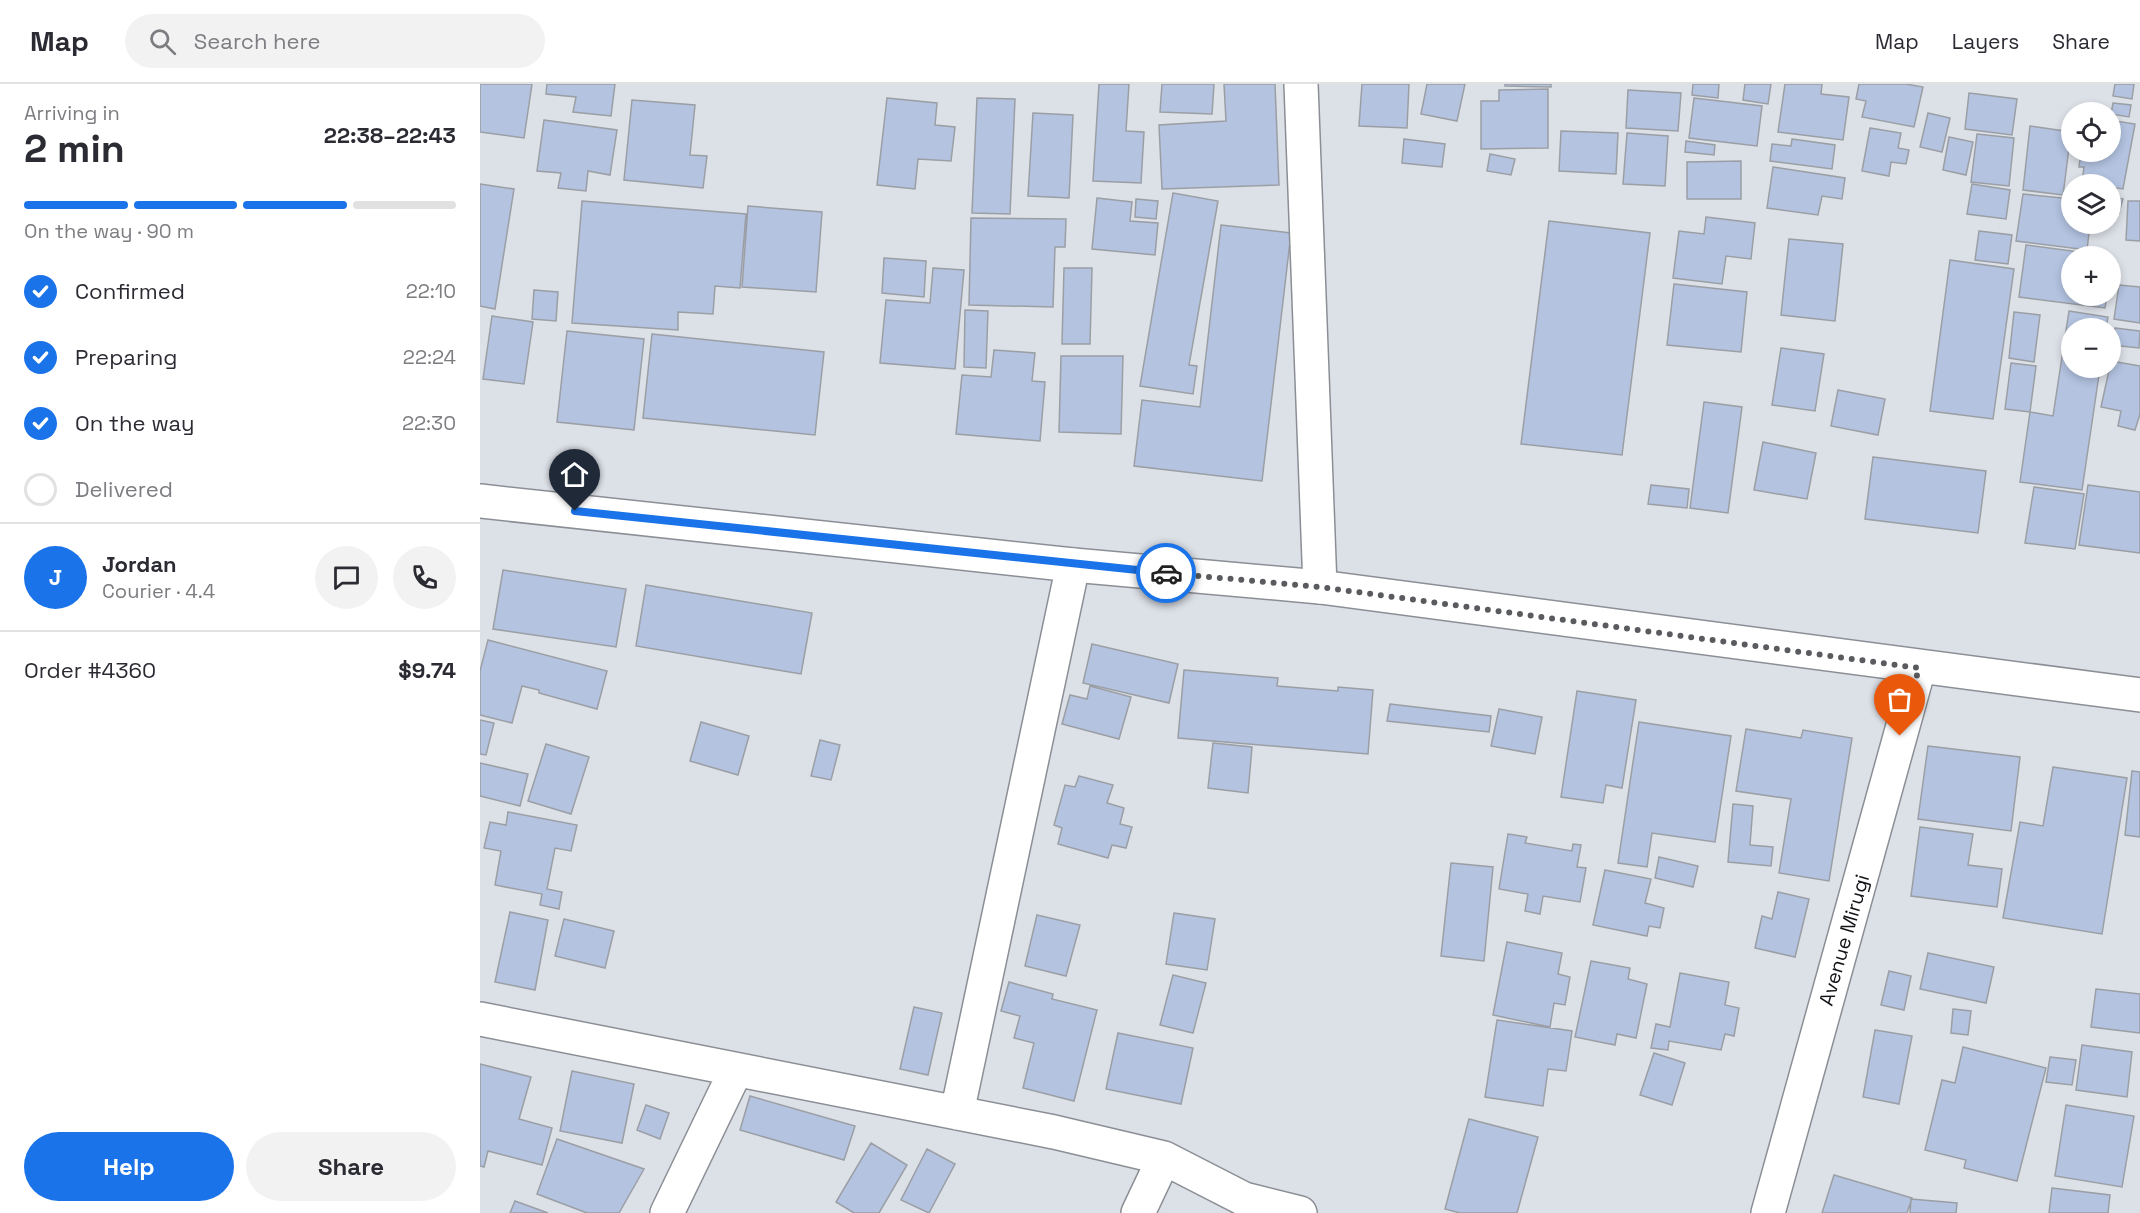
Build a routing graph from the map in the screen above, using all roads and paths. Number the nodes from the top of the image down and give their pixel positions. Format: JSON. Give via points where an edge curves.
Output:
{"nodes":[{"id":1,"x":1300,"y":84,"type":"edge"},
{"id":2,"x":480,"y":501,"type":"edge"},
{"id":3,"x":1073,"y":565,"type":"junction"},
{"id":4,"x":1320,"y":587,"type":"junction"},
{"id":5,"x":1919,"y":668,"type":"junction"},
{"id":6,"x":2140,"y":695,"type":"edge"},
{"id":7,"x":480,"y":1019,"type":"edge"},
{"id":8,"x":736,"y":1070,"type":"junction"},
{"id":9,"x":957,"y":1113,"type":"junction"},
{"id":10,"x":1164,"y":1158,"type":"junction"},
{"id":11,"x":667,"y":1213,"type":"edge"},
{"id":12,"x":1138,"y":1213,"type":"edge"},
{"id":13,"x":1300,"y":1213,"type":"edge"},
{"id":14,"x":1768,"y":1213,"type":"edge"}],
"edges":[{"from":1,"to":4,"type":"main road"},
{"from":2,"to":3,"type":"main road"},
{"from":3,"to":4,"type":"main road"},
{"from":3,"to":9,"type":"main road"},
{"from":4,"to":5,"type":"main road"},
{"from":5,"to":6,"type":"main road"},
{"from":5,"to":14,"type":"main road","name":"Avenue Mirugi"},
{"from":7,"to":8,"type":"main road"},
{"from":8,"to":9,"type":"main road"},
{"from":8,"to":11,"type":"main road"},
{"from":9,"to":10,"type":"main road"},
{"from":10,"to":12,"type":"main road"},
{"from":10,"to":13,"type":"main road","via":[[1244,1199]]}]}
